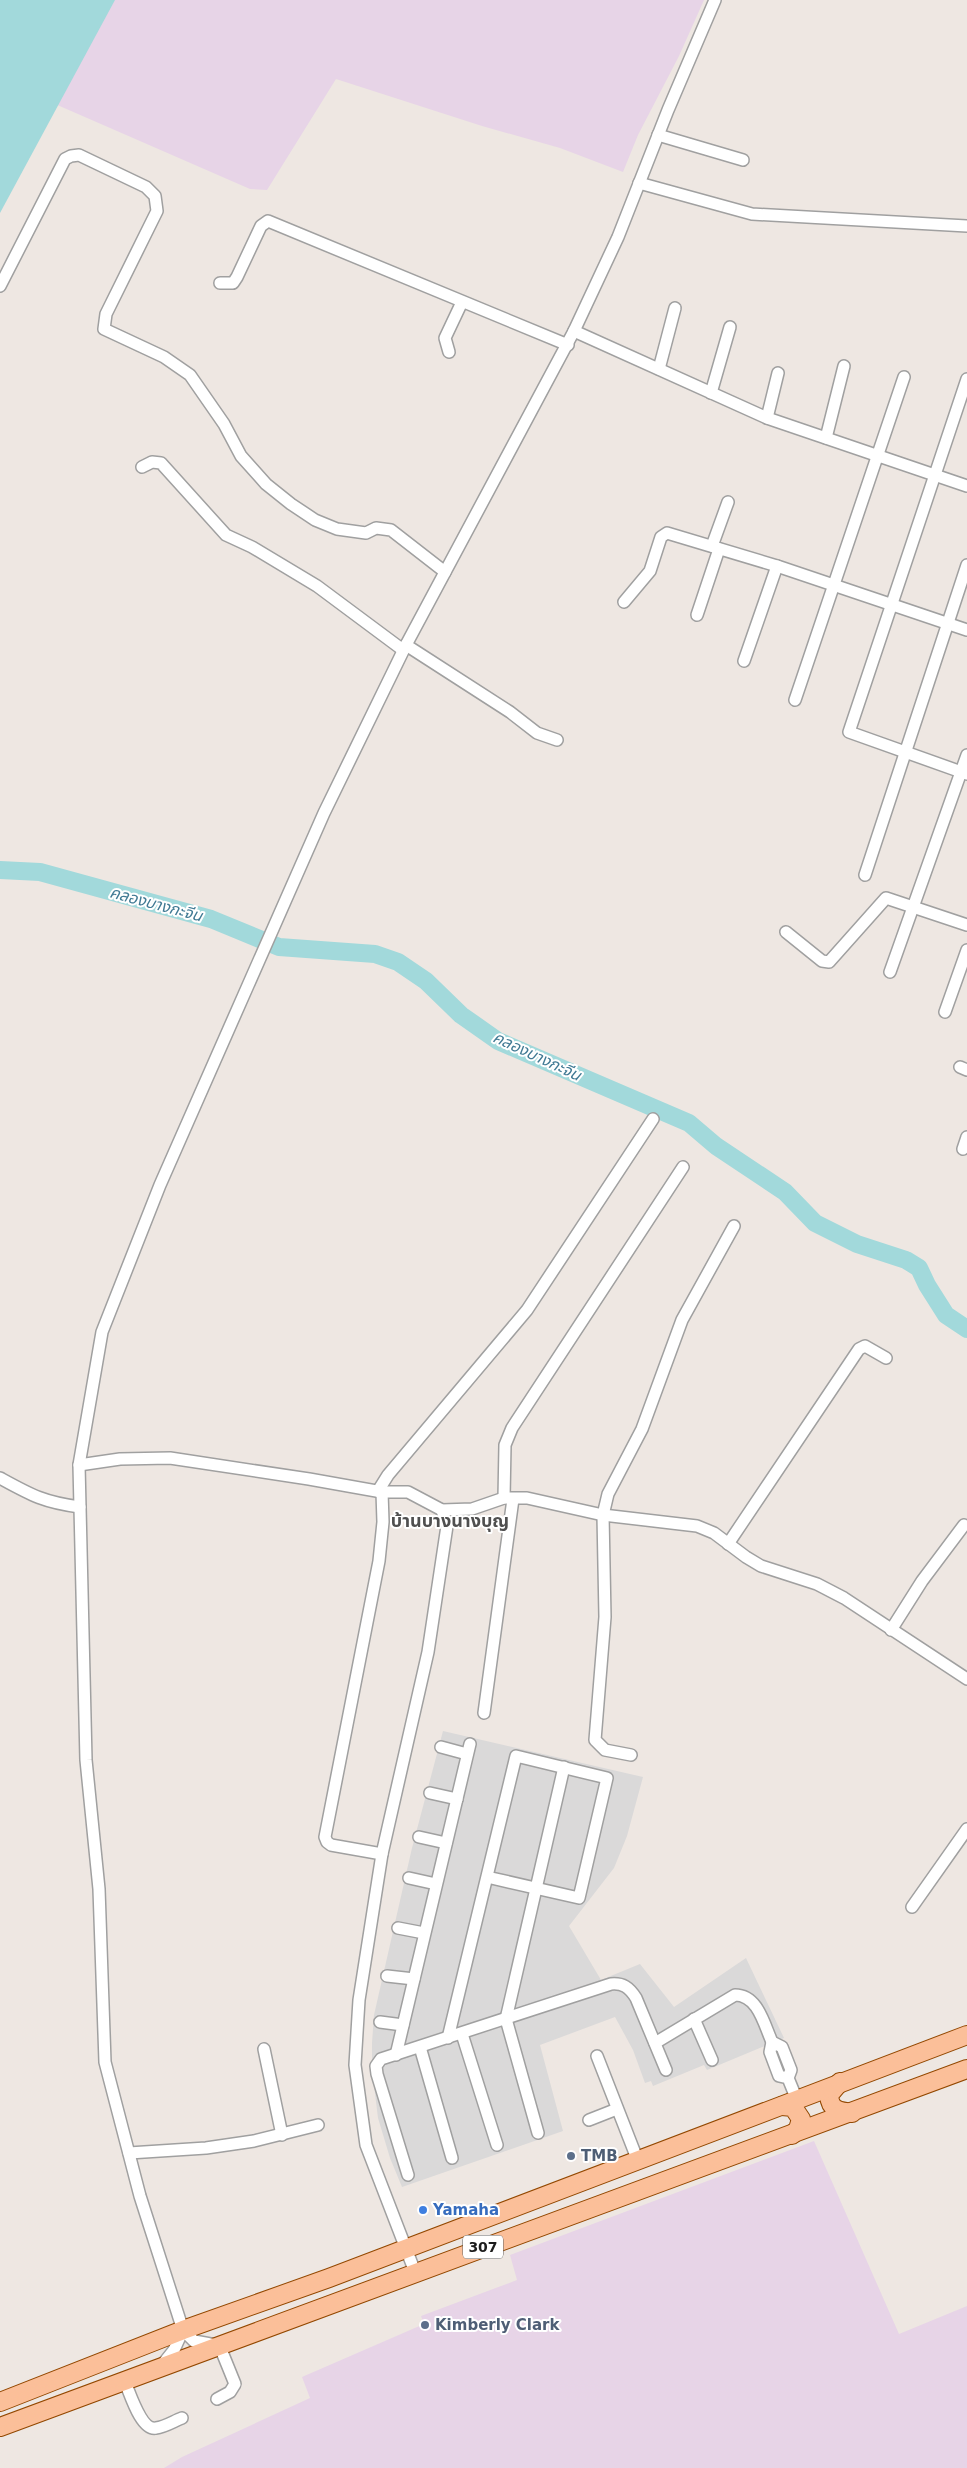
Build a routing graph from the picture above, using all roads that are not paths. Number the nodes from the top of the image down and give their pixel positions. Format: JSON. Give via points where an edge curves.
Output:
{"nodes":[{"id":1,"x":714,"y":0,"type":"edge"},
{"id":2,"x":658,"y":135,"type":"junction"},
{"id":3,"x":743,"y":160,"type":"dead end"},
{"id":4,"x":639,"y":183,"type":"junction"},
{"id":5,"x":967,"y":226,"type":"edge"},
{"id":6,"x":220,"y":283,"type":"dead end"},
{"id":7,"x":0,"y":286,"type":"edge"},
{"id":8,"x":462,"y":302,"type":"junction"},
{"id":9,"x":675,"y":308,"type":"dead end"},
{"id":10,"x":730,"y":327,"type":"dead end"},
{"id":11,"x":574,"y":331,"type":"junction"},
{"id":12,"x":568,"y":345,"type":"junction"},
{"id":13,"x":449,"y":352,"type":"dead end"},
{"id":14,"x":844,"y":366,"type":"dead end"},
{"id":15,"x":659,"y":368,"type":"junction"},
{"id":16,"x":778,"y":374,"type":"dead end"},
{"id":17,"x":904,"y":377,"type":"dead end"},
{"id":18,"x":967,"y":379,"type":"edge"},
{"id":19,"x":712,"y":393,"type":"junction"},
{"id":20,"x":767,"y":418,"type":"junction"},
{"id":21,"x":826,"y":438,"type":"junction"},
{"id":22,"x":877,"y":456,"type":"junction"},
{"id":23,"x":142,"y":467,"type":"dead end"},
{"id":24,"x":933,"y":474,"type":"junction"},
{"id":25,"x":967,"y":486,"type":"edge"},
{"id":26,"x":728,"y":502,"type":"dead end"},
{"id":27,"x":716,"y":548,"type":"junction"},
{"id":28,"x":967,"y":565,"type":"edge"},
{"id":29,"x":777,"y":566,"type":"junction"},
{"id":30,"x":445,"y":572,"type":"junction"},
{"id":31,"x":834,"y":585,"type":"junction"},
{"id":32,"x":624,"y":602,"type":"dead end"},
{"id":33,"x":891,"y":604,"type":"junction"},
{"id":34,"x":696,"y":615,"type":"dead end"},
{"id":35,"x":948,"y":624,"type":"junction"},
{"id":36,"x":967,"y":630,"type":"edge"},
{"id":37,"x":405,"y":648,"type":"junction"},
{"id":38,"x":744,"y":661,"type":"dead end"},
{"id":39,"x":795,"y":700,"type":"dead end"},
{"id":40,"x":557,"y":740,"type":"dead end"},
{"id":41,"x":904,"y":752,"type":"junction"},
{"id":42,"x":967,"y":755,"type":"edge"},
{"id":43,"x":964,"y":773,"type":"edge"},
{"id":44,"x":865,"y":875,"type":"dead end"},
{"id":45,"x":912,"y":907,"type":"junction"},
{"id":46,"x":967,"y":926,"type":"edge"},
{"id":47,"x":786,"y":932,"type":"dead end"},
{"id":48,"x":967,"y":950,"type":"edge"},
{"id":49,"x":890,"y":972,"type":"dead end"},
{"id":50,"x":944,"y":1012,"type":"dead end"},
{"id":51,"x":653,"y":1119,"type":"dead end"},
{"id":52,"x":967,"y":1137,"type":"edge"},
{"id":53,"x":963,"y":1149,"type":"dead end"},
{"id":54,"x":683,"y":1167,"type":"dead end"},
{"id":55,"x":734,"y":1226,"type":"dead end"},
{"id":56,"x":886,"y":1358,"type":"dead end"},
{"id":57,"x":79,"y":1465,"type":"junction"},
{"id":58,"x":0,"y":1478,"type":"edge"},
{"id":59,"x":380,"y":1492,"type":"junction"},
{"id":60,"x":508,"y":1498,"type":"junction"},
{"id":61,"x":80,"y":1507,"type":"junction"},
{"id":62,"x":442,"y":1510,"type":"junction"},
{"id":63,"x":603,"y":1515,"type":"junction"},
{"id":64,"x":964,"y":1524,"type":"dead end"},
{"id":65,"x":728,"y":1544,"type":"junction"},
{"id":66,"x":891,"y":1630,"type":"junction"},
{"id":67,"x":967,"y":1679,"type":"edge"},
{"id":68,"x":484,"y":1713,"type":"dead end"},
{"id":69,"x":441,"y":1747,"type":"dead end"},
{"id":70,"x":630,"y":1755,"type":"dead end"},
{"id":71,"x":564,"y":1767,"type":"junction"},
{"id":72,"x":430,"y":1793,"type":"dead end"},
{"id":73,"x":456,"y":1799,"type":"junction"},
{"id":74,"x":967,"y":1829,"type":"edge"},
{"id":75,"x":419,"y":1837,"type":"dead end"},
{"id":76,"x":446,"y":1843,"type":"junction"},
{"id":77,"x":382,"y":1854,"type":"junction"},
{"id":78,"x":409,"y":1878,"type":"dead end"},
{"id":79,"x":487,"y":1878,"type":"junction"},
{"id":80,"x":436,"y":1884,"type":"junction"},
{"id":81,"x":536,"y":1889,"type":"junction"},
{"id":82,"x":912,"y":1908,"type":"dead end"},
{"id":83,"x":398,"y":1928,"type":"dead end"},
{"id":84,"x":424,"y":1933,"type":"junction"},
{"id":85,"x":386,"y":1976,"type":"dead end"},
{"id":86,"x":414,"y":1979,"type":"junction"},
{"id":87,"x":506,"y":2019,"type":"junction"},
{"id":88,"x":694,"y":2019,"type":"junction"},
{"id":89,"x":380,"y":2022,"type":"dead end"},
{"id":90,"x":403,"y":2025,"type":"junction"},
{"id":91,"x":462,"y":2034,"type":"junction"},
{"id":92,"x":967,"y":2035,"type":"edge"},
{"id":93,"x":448,"y":2038,"type":"junction"},
{"id":94,"x":655,"y":2043,"type":"junction"},
{"id":95,"x":420,"y":2047,"type":"junction"},
{"id":96,"x":264,"y":2049,"type":"dead end"},
{"id":97,"x":396,"y":2055,"type":"junction"},
{"id":98,"x":598,"y":2056,"type":"dead end"},
{"id":99,"x":712,"y":2060,"type":"dead end"},
{"id":100,"x":967,"y":2069,"type":"edge"},
{"id":101,"x":666,"y":2070,"type":"dead end"},
{"id":102,"x":840,"y":2082,"type":"junction"},
{"id":103,"x":790,"y":2103,"type":"junction"},
{"id":104,"x":616,"y":2109,"type":"junction"},
{"id":105,"x":852,"y":2113,"type":"junction"},
{"id":106,"x":589,"y":2120,"type":"dead end"},
{"id":107,"x":318,"y":2125,"type":"dead end"},
{"id":108,"x":538,"y":2133,"type":"dead end"},
{"id":109,"x":282,"y":2135,"type":"junction"},
{"id":110,"x":792,"y":2135,"type":"junction"},
{"id":111,"x":497,"y":2145,"type":"dead end"},
{"id":112,"x":129,"y":2153,"type":"junction"},
{"id":113,"x":452,"y":2158,"type":"dead end"},
{"id":114,"x":638,"y":2161,"type":"junction"},
{"id":115,"x":408,"y":2175,"type":"dead end"},
{"id":116,"x":406,"y":2249,"type":"junction"},
{"id":117,"x":415,"y":2272,"type":"junction"},
{"id":118,"x":251,"y":2306,"type":"junction"},
{"id":119,"x":183,"y":2330,"type":"junction"},
{"id":120,"x":261,"y":2332,"type":"junction"},
{"id":121,"x":223,"y":2347,"type":"junction"},
{"id":122,"x":156,"y":2371,"type":"junction"},
{"id":123,"x":125,"y":2382,"type":"junction"},
{"id":124,"x":218,"y":2399,"type":"dead end"},
{"id":125,"x":0,"y":2402,"type":"edge"},
{"id":126,"x":182,"y":2418,"type":"dead end"},
{"id":127,"x":0,"y":2428,"type":"edge"}],
"edges":[{"from":1,"to":2,"type":"street"},
{"from":2,"to":3,"type":"street"},
{"from":2,"to":4,"type":"street"},
{"from":4,"to":5,"type":"street","via":[[752,214]]},
{"from":4,"to":11,"type":"street"},
{"from":6,"to":8,"type":"street","via":[[233,283],[238,277],[261,226],[268,221]]},
{"from":7,"to":30,"type":"street","via":[[62,163],[70,156],[79,155],[146,187],[154,196],[157,211],[106,314],[104,329],[164,357],[190,375],[224,424],[241,456],[266,484],[291,504],[315,520],[337,529],[366,533],[376,528],[391,530]]},
{"from":8,"to":12,"type":"street"},
{"from":8,"to":13,"type":"street","via":[[445,338]]},
{"from":9,"to":15,"type":"street"},
{"from":10,"to":19,"type":"street"},
{"from":11,"to":12,"type":"street"},
{"from":11,"to":15,"type":"street"},
{"from":12,"to":30,"type":"street"},
{"from":14,"to":21,"type":"street"},
{"from":15,"to":19,"type":"street"},
{"from":16,"to":20,"type":"street"},
{"from":17,"to":22,"type":"street"},
{"from":18,"to":24,"type":"street"},
{"from":19,"to":20,"type":"street"},
{"from":20,"to":21,"type":"street"},
{"from":21,"to":22,"type":"street"},
{"from":22,"to":24,"type":"street"},
{"from":22,"to":31,"type":"street"},
{"from":23,"to":37,"type":"street","via":[[152,462],[161,463],[226,536],[252,547],[316,586]]},
{"from":24,"to":25,"type":"street"},
{"from":24,"to":33,"type":"street"},
{"from":26,"to":27,"type":"street"},
{"from":27,"to":29,"type":"street"},
{"from":27,"to":32,"type":"street","via":[[667,533],[661,537],[650,572]]},
{"from":27,"to":34,"type":"street"},
{"from":28,"to":35,"type":"street"},
{"from":29,"to":31,"type":"street"},
{"from":29,"to":38,"type":"street"},
{"from":30,"to":37,"type":"street"},
{"from":31,"to":33,"type":"street"},
{"from":31,"to":39,"type":"street"},
{"from":33,"to":35,"type":"street"},
{"from":33,"to":41,"type":"street","via":[[849,732]]},
{"from":35,"to":36,"type":"street"},
{"from":35,"to":41,"type":"street"},
{"from":37,"to":40,"type":"street","via":[[510,712],[537,733]]},
{"from":37,"to":57,"type":"street","via":[[324,812],[160,1185],[102,1332]]},
{"from":41,"to":43,"type":"street"},
{"from":41,"to":44,"type":"street"},
{"from":42,"to":43,"type":"street"},
{"from":43,"to":45,"type":"street"},
{"from":45,"to":46,"type":"street"},
{"from":45,"to":47,"type":"street","via":[[886,898],[829,962],[822,961]]},
{"from":45,"to":49,"type":"street"},
{"from":48,"to":50,"type":"street"},
{"from":51,"to":59,"type":"street","via":[[527,1310],[388,1475]]},
{"from":52,"to":53,"type":"street"},
{"from":54,"to":60,"type":"street","via":[[512,1428],[505,1445]]},
{"from":55,"to":63,"type":"street","via":[[682,1320],[642,1429],[608,1494]]},
{"from":56,"to":65,"type":"street","via":[[865,1346],[859,1348]]},
{"from":57,"to":59,"type":"street","via":[[120,1459],[170,1458]]},
{"from":57,"to":61,"type":"street"},
{"from":58,"to":61,"type":"street","via":[[37,1498]]},
{"from":59,"to":62,"type":"street","via":[[408,1492]]},
{"from":59,"to":77,"type":"street","via":[[383,1522],[378,1561],[325,1837],[331,1845]]},
{"from":60,"to":62,"type":"street","via":[[472,1509]]},
{"from":60,"to":63,"type":"street","via":[[527,1498]]},
{"from":60,"to":68,"type":"street"},
{"from":61,"to":112,"type":"street","via":[[86,1760],[99,1889],[105,2062]]},
{"from":62,"to":77,"type":"street","via":[[447,1526],[428,1652]]},
{"from":63,"to":65,"type":"street","via":[[697,1526]]},
{"from":63,"to":70,"type":"street","via":[[605,1617],[595,1740],[606,1750]]},
{"from":64,"to":66,"type":"street","via":[[922,1580]]},
{"from":65,"to":66,"type":"street","via":[[761,1566],[826,1588]]},
{"from":66,"to":67,"type":"street"},
{"from":69,"to":73,"type":"street","via":[[468,1749]]},
{"from":71,"to":79,"type":"street","via":[[516,1756]]},
{"from":71,"to":81,"type":"street"},
{"from":71,"to":81,"type":"street","via":[[607,1778],[578,1898]]},
{"from":72,"to":73,"type":"street"},
{"from":73,"to":76,"type":"street"},
{"from":74,"to":82,"type":"street"},
{"from":75,"to":76,"type":"street"},
{"from":76,"to":80,"type":"street"},
{"from":77,"to":116,"type":"street","via":[[359,2000],[355,2065],[366,2145]]},
{"from":78,"to":80,"type":"street"},
{"from":79,"to":81,"type":"street"},
{"from":79,"to":93,"type":"street"},
{"from":80,"to":84,"type":"street"},
{"from":81,"to":87,"type":"street"},
{"from":83,"to":84,"type":"street"},
{"from":84,"to":86,"type":"street"},
{"from":85,"to":86,"type":"street"},
{"from":86,"to":90,"type":"street"},
{"from":87,"to":91,"type":"street"},
{"from":87,"to":94,"type":"street","via":[[620,1983],[636,1998]]},
{"from":87,"to":108,"type":"street"},
{"from":88,"to":94,"type":"street"},
{"from":88,"to":99,"type":"street"},
{"from":88,"to":103,"type":"street","via":[[730,1996],[747,1996],[772,2042],[770,2052],[779,2076],[788,2078]]},
{"from":89,"to":90,"type":"street"},
{"from":90,"to":97,"type":"street"},
{"from":91,"to":93,"type":"street"},
{"from":91,"to":111,"type":"street"},
{"from":92,"to":102,"type":"main road","number":"307"},
{"from":93,"to":95,"type":"street"},
{"from":94,"to":101,"type":"street"},
{"from":95,"to":97,"type":"street"},
{"from":95,"to":113,"type":"street"},
{"from":96,"to":109,"type":"street"},
{"from":97,"to":115,"type":"street","via":[[381,2059],[376,2066]]},
{"from":98,"to":104,"type":"street"},
{"from":100,"to":105,"type":"main road","number":"307"},
{"from":102,"to":103,"type":"main road","number":"307"},
{"from":102,"to":105,"type":"main road","via":[[829,2095],[830,2105]]},
{"from":103,"to":110,"type":"main road","via":[[788,2105],[797,2110],[801,2118]]},
{"from":103,"to":114,"type":"main road","number":"307"},
{"from":104,"to":106,"type":"street"},
{"from":104,"to":114,"type":"street"},
{"from":105,"to":110,"type":"main road","number":"307"},
{"from":107,"to":109,"type":"street"},
{"from":109,"to":112,"type":"street","via":[[206,2148]]},
{"from":110,"to":117,"type":"main road","number":"307"},
{"from":112,"to":119,"type":"street"},
{"from":114,"to":116,"type":"main road","number":"307"},
{"from":116,"to":117,"type":"street"},
{"from":116,"to":118,"type":"main road","number":"307"},
{"from":117,"to":120,"type":"main road","number":"307"},
{"from":118,"to":119,"type":"main road","number":"307"},
{"from":118,"to":120,"type":"main road"},
{"from":119,"to":121,"type":"street","via":[[194,2341]]},
{"from":119,"to":122,"type":"street","via":[[174,2350]]},
{"from":119,"to":125,"type":"main road","number":"307"},
{"from":120,"to":121,"type":"main road","number":"307"},
{"from":121,"to":122,"type":"main road","number":"307"},
{"from":121,"to":124,"type":"street","via":[[235,2384],[230,2392]]},
{"from":122,"to":123,"type":"main road","number":"307"},
{"from":123,"to":126,"type":"street","via":[[142,2420],[150,2428]]},
{"from":123,"to":127,"type":"main road","number":"307"}]}
